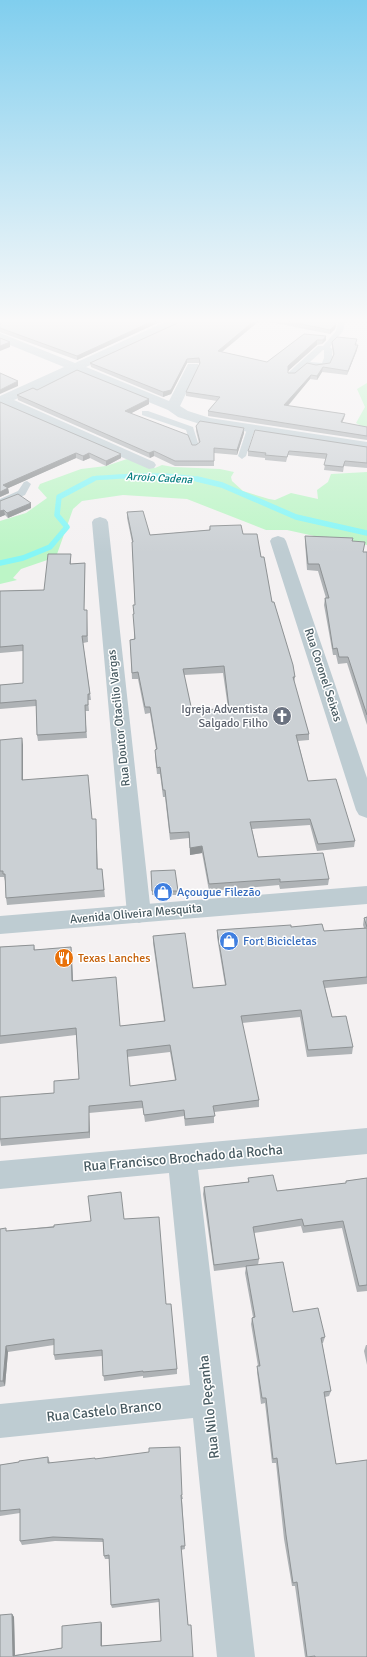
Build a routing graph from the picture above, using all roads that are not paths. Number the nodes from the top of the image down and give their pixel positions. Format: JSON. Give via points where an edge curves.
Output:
{"nodes":[{"id":1,"x":148,"y":398,"type":"edge"},
{"id":2,"x":182,"y":398,"type":"edge"},
{"id":3,"x":1,"y":401,"type":"edge"},
{"id":4,"x":178,"y":411,"type":"junction"},
{"id":5,"x":145,"y":412,"type":"dead end"},
{"id":6,"x":171,"y":422,"type":"junction"},
{"id":7,"x":251,"y":428,"type":"junction"},
{"id":8,"x":195,"y":446,"type":"edge"},
{"id":9,"x":367,"y":446,"type":"edge"},
{"id":10,"x":242,"y":456,"type":"dead end"},
{"id":11,"x":149,"y":464,"type":"dead end"},
{"id":12,"x":26,"y":484,"type":"dead end"},
{"id":13,"x":0,"y":502,"type":"edge"},
{"id":14,"x":100,"y":522,"type":"dead end"},
{"id":15,"x":278,"y":541,"type":"dead end"},
{"id":16,"x":367,"y":810,"type":"edge"},
{"id":17,"x":367,"y":895,"type":"edge"},
{"id":18,"x":139,"y":914,"type":"junction"},
{"id":19,"x":0,"y":925,"type":"edge"},
{"id":20,"x":367,"y":1141,"type":"edge"},
{"id":21,"x":182,"y":1158,"type":"junction"},
{"id":22,"x":0,"y":1175,"type":"edge"},
{"id":23,"x":208,"y":1400,"type":"junction"},
{"id":24,"x":0,"y":1421,"type":"edge"},
{"id":25,"x":236,"y":1657,"type":"edge"}],
"edges":[{"from":1,"to":4,"type":"street"},
{"from":2,"to":4,"type":"street"},
{"from":3,"to":11,"type":"street"},
{"from":4,"to":6,"type":"lane"},
{"from":4,"to":7,"type":"street","via":[[208,422]]},
{"from":5,"to":6,"type":"lane"},
{"from":6,"to":8,"type":"lane","via":[[190,429]]},
{"from":7,"to":9,"type":"street"},
{"from":7,"to":10,"type":"lane"},
{"from":12,"to":13,"type":"lane","via":[[22,493]]},
{"from":14,"to":18,"type":"street","name":"Rua Doutor Otacilio Vargas"},
{"from":15,"to":16,"type":"street","name":"Rua Coronel Seixas"},
{"from":17,"to":18,"type":"street","name":"Avenida Oliveira Mesquita"},
{"from":18,"to":19,"type":"street","name":"Avenida Oliveira Mesquita"},
{"from":20,"to":21,"type":"street","name":"Rua Francisco Brochado da Rocha"},
{"from":21,"to":22,"type":"street","name":"Rua Francisco Brochado da Rocha"},
{"from":21,"to":23,"type":"street","name":"Rua Nilo Peçanha"},
{"from":23,"to":24,"type":"street","name":"Rua Castelo Branco"},
{"from":23,"to":25,"type":"street","name":"Rua Nilo Peçanha"}]}
